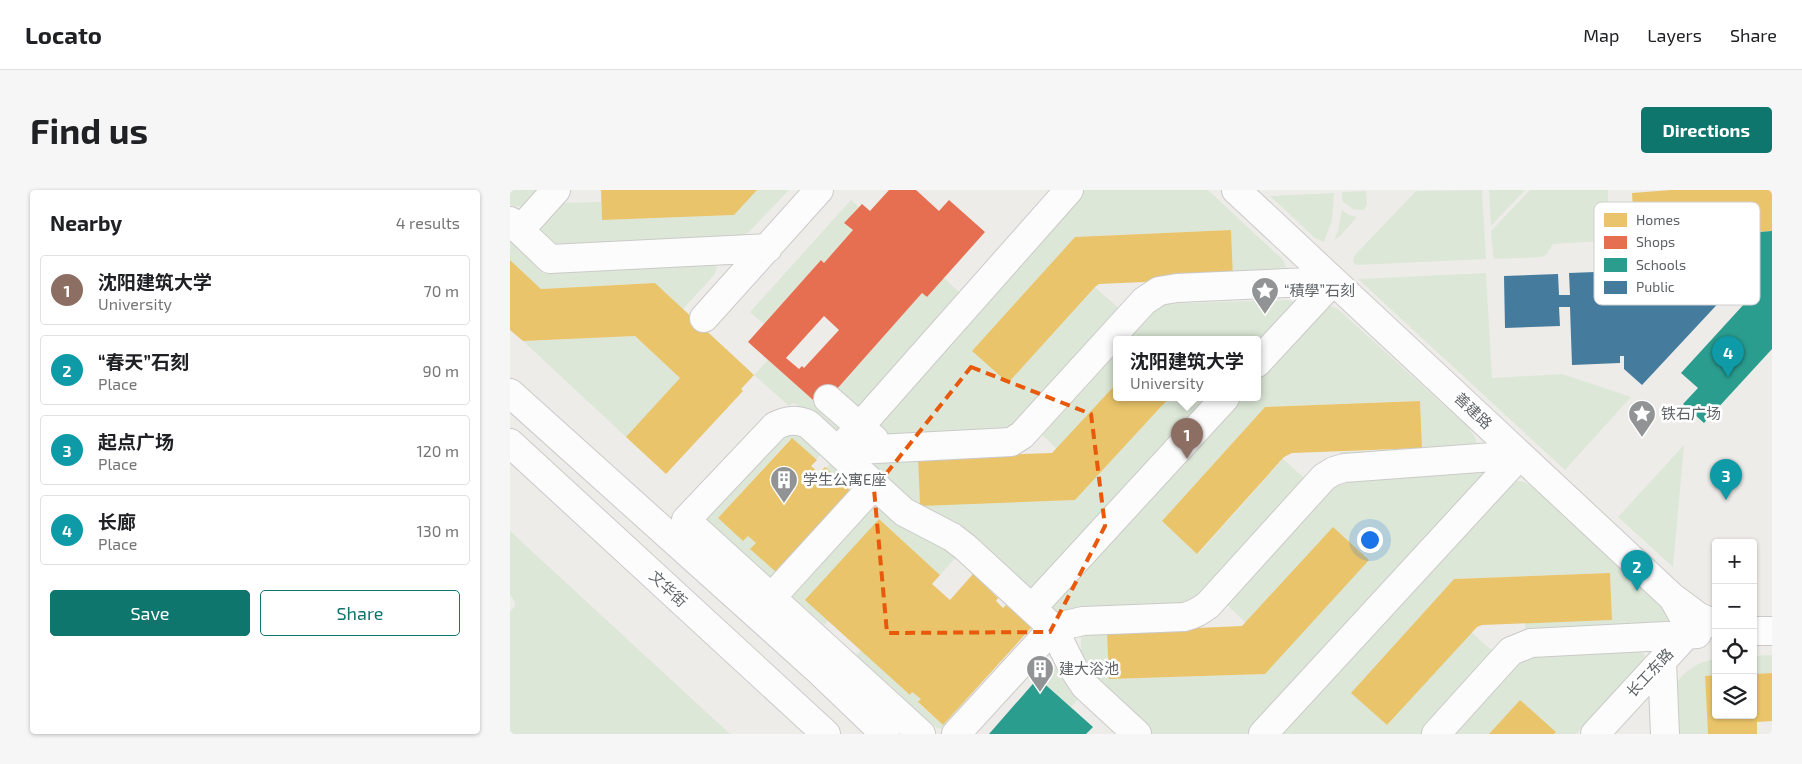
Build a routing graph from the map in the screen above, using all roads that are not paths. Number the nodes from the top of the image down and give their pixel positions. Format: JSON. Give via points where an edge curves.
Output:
{"nodes":[{"id":1,"x":556,"y":190,"type":"edge"},
{"id":2,"x":819,"y":190,"type":"edge"},
{"id":3,"x":1069,"y":190,"type":"edge"},
{"id":4,"x":1236,"y":190,"type":"edge"},
{"id":5,"x":515,"y":226,"type":"edge"},
{"id":6,"x":768,"y":248,"type":"junction"},
{"id":7,"x":1333,"y":281,"type":"junction"},
{"id":8,"x":704,"y":318,"type":"dead end"},
{"id":9,"x":1261,"y":359,"type":"edge"},
{"id":10,"x":510,"y":393,"type":"edge"},
{"id":11,"x":828,"y":399,"type":"dead end"},
{"id":12,"x":1222,"y":401,"type":"edge"},
{"id":13,"x":860,"y":426,"type":"junction"},
{"id":14,"x":510,"y":443,"type":"edge"},
{"id":15,"x":885,"y":449,"type":"junction"},
{"id":16,"x":838,"y":451,"type":"junction"},
{"id":17,"x":1520,"y":455,"type":"junction"},
{"id":18,"x":510,"y":468,"type":"edge"},
{"id":19,"x":874,"y":485,"type":"junction"},
{"id":20,"x":1672,"y":597,"type":"junction"},
{"id":21,"x":771,"y":598,"type":"junction"},
{"id":22,"x":1032,"y":608,"type":"junction"},
{"id":23,"x":1712,"y":622,"type":"edge"},
{"id":24,"x":1053,"y":628,"type":"junction"},
{"id":25,"x":1757,"y":631,"type":"edge"},
{"id":26,"x":1772,"y":631,"type":"edge"},
{"id":27,"x":1712,"y":633,"type":"edge"},
{"id":28,"x":1686,"y":635,"type":"junction"},
{"id":29,"x":1662,"y":661,"type":"junction"},
{"id":30,"x":1121,"y":729,"type":"edge"},
{"id":31,"x":801,"y":734,"type":"edge"},
{"id":32,"x":826,"y":734,"type":"edge"},
{"id":33,"x":885,"y":734,"type":"edge"},
{"id":34,"x":921,"y":734,"type":"edge"},
{"id":35,"x":956,"y":734,"type":"edge"},
{"id":36,"x":1263,"y":734,"type":"edge"},
{"id":37,"x":1436,"y":734,"type":"edge"},
{"id":38,"x":1595,"y":734,"type":"edge"},
{"id":39,"x":1665,"y":734,"type":"edge"}],
"edges":[{"from":1,"to":5,"type":"street"},
{"from":2,"to":6,"type":"street"},
{"from":3,"to":13,"type":"street"},
{"from":4,"to":7,"type":"street","name":"善建路"},
{"from":5,"to":6,"type":"street","via":[[550,259]]},
{"from":6,"to":8,"type":"street"},
{"from":7,"to":9,"type":"street"},
{"from":7,"to":15,"type":"street","via":[[1177,288],[1159,292],[1144,301],[1017,439],[1004,443]]},
{"from":7,"to":17,"type":"street","name":"善建路"},
{"from":10,"to":33,"type":"street"},
{"from":11,"to":13,"type":"street"},
{"from":12,"to":22,"type":"street"},
{"from":13,"to":15,"type":"street"},
{"from":13,"to":16,"type":"street"},
{"from":14,"to":32,"type":"street","name":"文华街"},
{"from":15,"to":16,"type":"street"},
{"from":16,"to":19,"type":"street"},
{"from":16,"to":21,"type":"street","via":[[808,424],[798,420],[786,421],[775,426],[686,520]]},
{"from":17,"to":20,"type":"street","name":"善建路"},
{"from":17,"to":24,"type":"street","via":[[1334,471],[1324,477],[1208,605],[1193,615],[1083,621]]},
{"from":17,"to":36,"type":"street"},
{"from":18,"to":31,"type":"street","name":"文华街"},
{"from":19,"to":21,"type":"street"},
{"from":19,"to":22,"type":"street","via":[[904,512],[952,537]]},
{"from":20,"to":23,"type":"street","name":"善建路"},
{"from":20,"to":28,"type":"street","via":[[1687,623]]},
{"from":21,"to":34,"type":"street"},
{"from":22,"to":24,"type":"street"},
{"from":24,"to":30,"type":"street","via":[[1078,677]]},
{"from":24,"to":35,"type":"street"},
{"from":25,"to":26,"type":"street"},
{"from":27,"to":28,"type":"street"},
{"from":28,"to":29,"type":"street","name":"长工东路"},
{"from":28,"to":37,"type":"street","via":[[1520,646]]},
{"from":29,"to":38,"type":"street","name":"长工东路"},
{"from":29,"to":39,"type":"street"}]}
